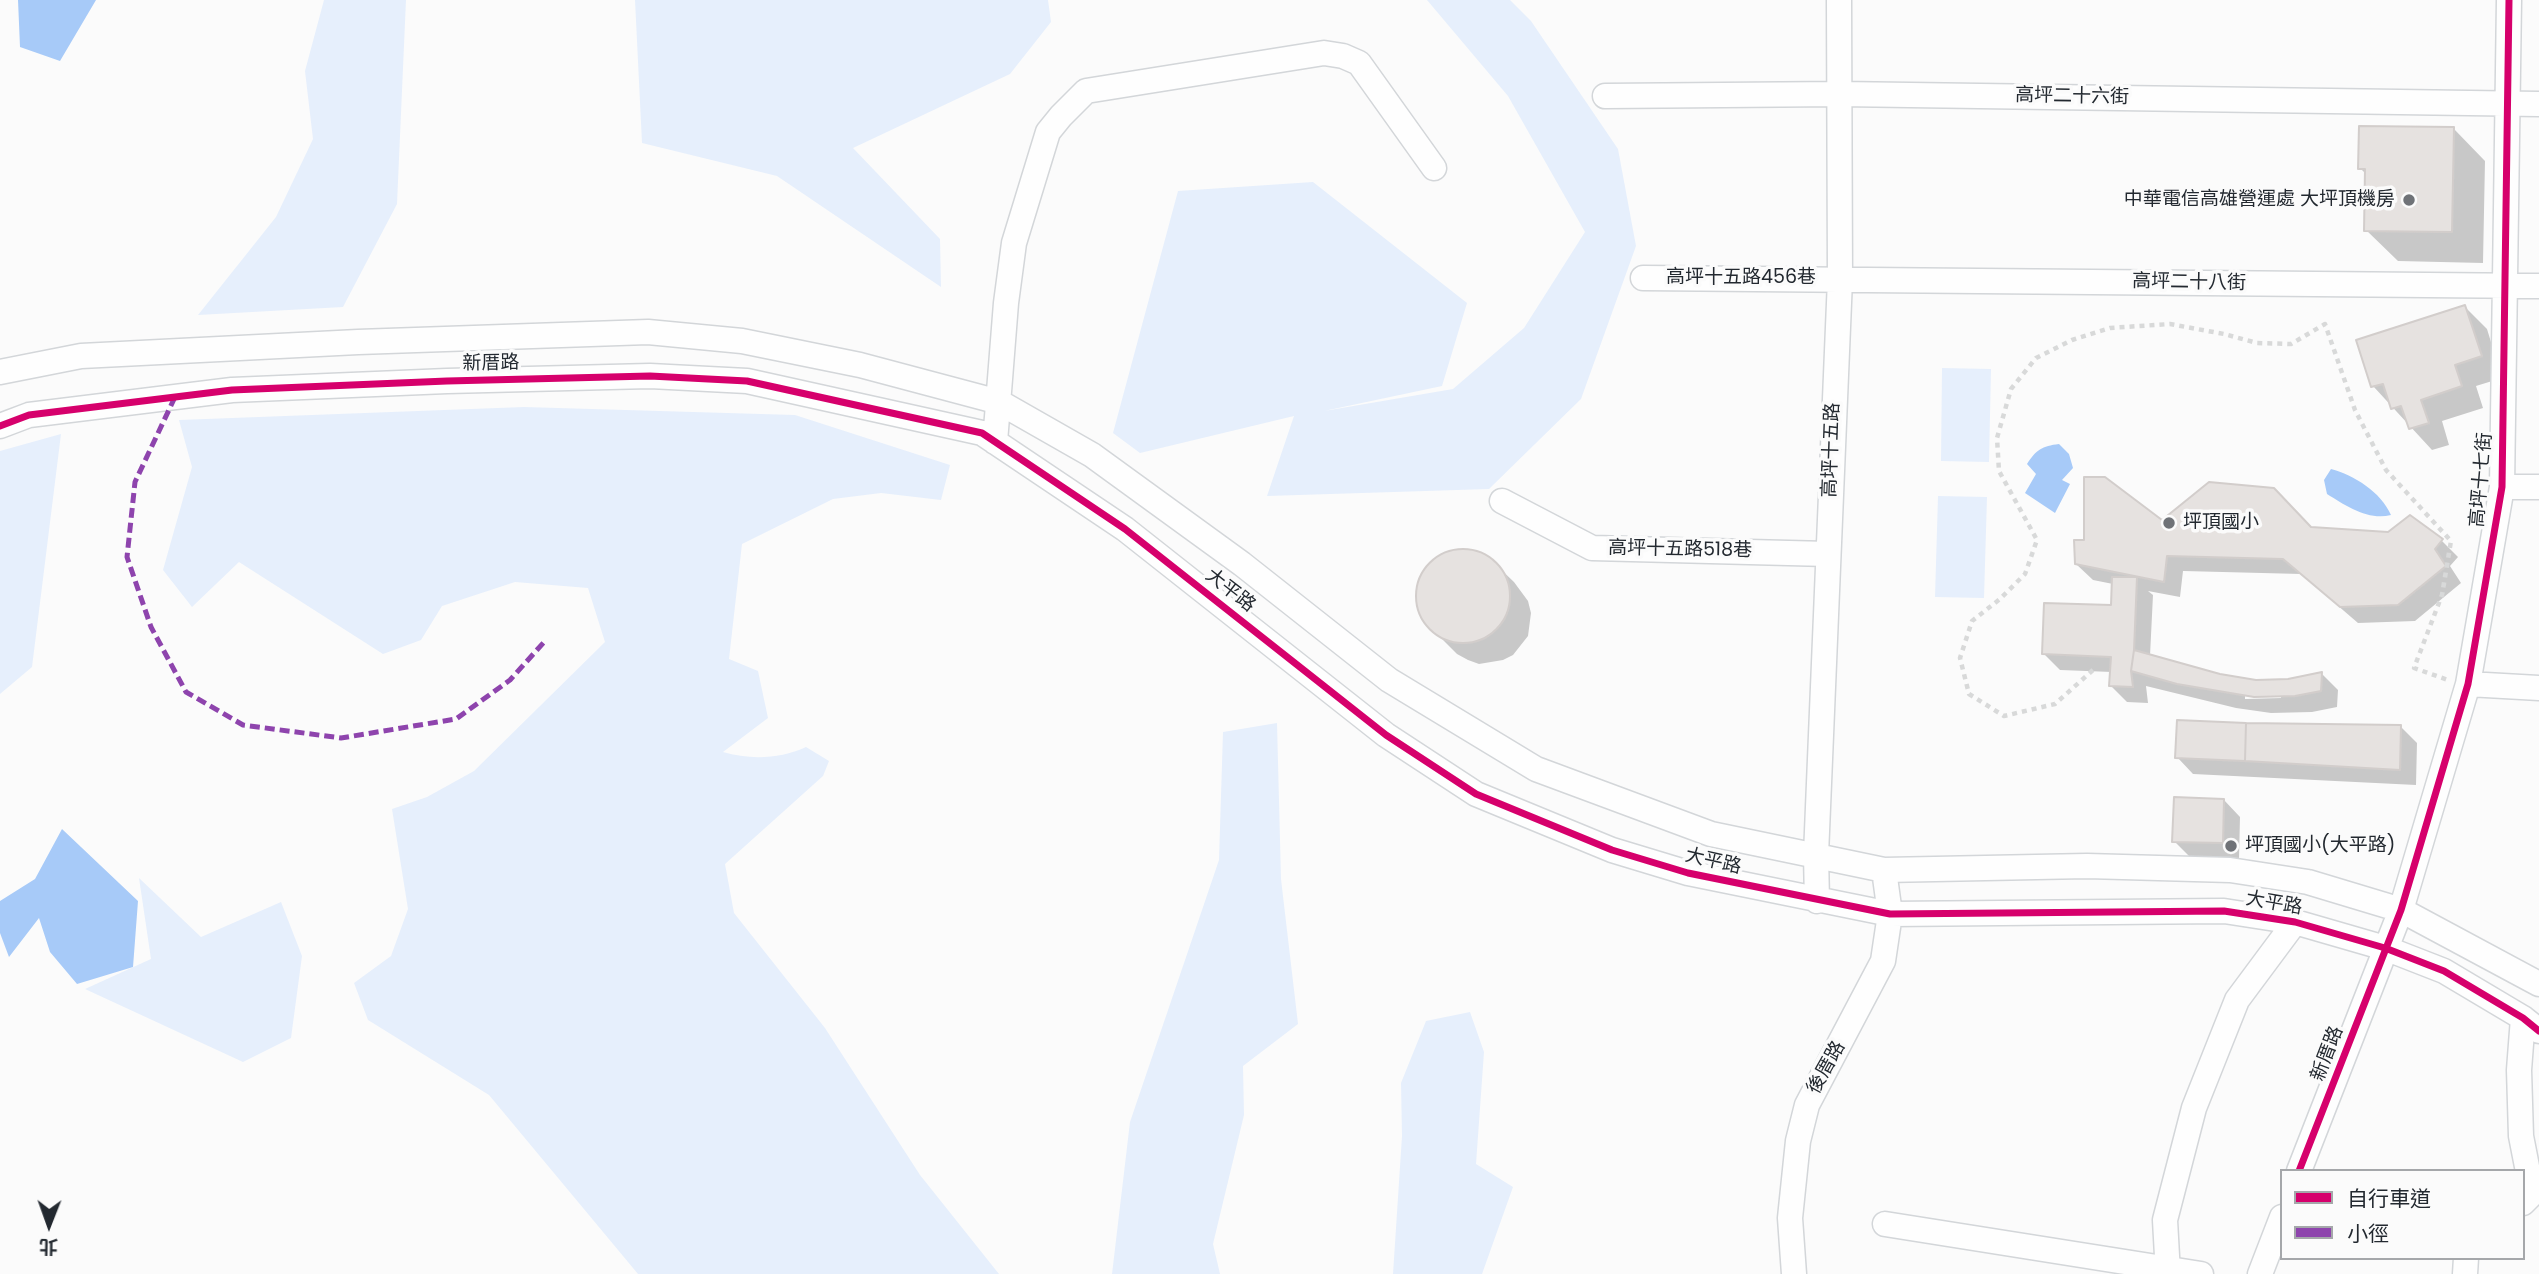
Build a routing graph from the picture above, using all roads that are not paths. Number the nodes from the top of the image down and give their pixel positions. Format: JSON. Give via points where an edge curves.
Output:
{"nodes":[{"id":1,"x":1839,"y":0,"type":"edge"},
{"id":2,"x":2509,"y":0,"type":"edge"},
{"id":3,"x":1840,"y":94,"type":"junction"},
{"id":4,"x":1605,"y":96,"type":"dead end"},
{"id":5,"x":2507,"y":103,"type":"junction"},
{"id":6,"x":2539,"y":104,"type":"edge"},
{"id":7,"x":1434,"y":168,"type":"dead end"},
{"id":8,"x":1643,"y":278,"type":"dead end"},
{"id":9,"x":1839,"y":279,"type":"junction"},
{"id":10,"x":2506,"y":286,"type":"junction"},
{"id":11,"x":2539,"y":286,"type":"edge"},
{"id":12,"x":0,"y":372,"type":"edge"},
{"id":13,"x":999,"y":402,"type":"junction"},
{"id":14,"x":0,"y":426,"type":"edge"},
{"id":15,"x":988,"y":437,"type":"junction"},
{"id":16,"x":2502,"y":486,"type":"junction"},
{"id":17,"x":2539,"y":487,"type":"edge"},
{"id":18,"x":1502,"y":501,"type":"dead end"},
{"id":19,"x":1828,"y":554,"type":"junction"},
{"id":20,"x":2468,"y":684,"type":"junction"},
{"id":21,"x":2539,"y":688,"type":"edge"},
{"id":22,"x":1816,"y":855,"type":"junction"},
{"id":23,"x":1884,"y":870,"type":"junction"},
{"id":24,"x":1817,"y":901,"type":"junction"},
{"id":25,"x":2401,"y":910,"type":"junction"},
{"id":26,"x":1890,"y":914,"type":"junction"},
{"id":27,"x":2295,"y":922,"type":"junction"},
{"id":28,"x":2385,"y":948,"type":"junction"},
{"id":29,"x":2539,"y":984,"type":"edge"},
{"id":30,"x":2531,"y":1025,"type":"edge"},
{"id":31,"x":2301,"y":1169,"type":"edge"},
{"id":32,"x":2525,"y":1201,"type":"edge"},
{"id":33,"x":2280,"y":1222,"type":"edge"},
{"id":34,"x":1885,"y":1224,"type":"dead end"},
{"id":35,"x":2167,"y":1271,"type":"edge"},
{"id":36,"x":1794,"y":1274,"type":"edge"},
{"id":37,"x":2201,"y":1274,"type":"edge"},
{"id":38,"x":2260,"y":1274,"type":"edge"}],
"edges":[{"from":1,"to":3,"type":"street","name":"高坪十五路"},
{"from":2,"to":5,"type":"street","name":"高坪十七街"},
{"from":3,"to":4,"type":"street","name":"高坪二十六街"},
{"from":3,"to":5,"type":"street","name":"高坪二十六街"},
{"from":3,"to":9,"type":"street","name":"高坪十五路"},
{"from":5,"to":6,"type":"street","name":"高坪二十六街"},
{"from":5,"to":10,"type":"street","name":"高坪十七街"},
{"from":7,"to":13,"type":"street","via":[[1359,63],[1343,56],[1324,53],[1086,91],[1048,132],[1014,243]]},
{"from":8,"to":9,"type":"street","name":"高坪十五路456巷"},
{"from":9,"to":10,"type":"street","name":"高坪二十八街"},
{"from":9,"to":19,"type":"street","name":"高坪十五路"},
{"from":10,"to":11,"type":"street","name":"高坪二十八街"},
{"from":10,"to":16,"type":"street","name":"高坪十七街"},
{"from":12,"to":13,"type":"street","name":"新厝路","via":[[81,356],[648,332],[742,341],[860,365]]},
{"from":13,"to":15,"type":"street"},
{"from":13,"to":22,"type":"street","name":"大平路","via":[[1091,455],[1242,564],[1389,680],[1536,769],[1711,834]]},
{"from":14,"to":15,"type":"street","name":"新厝路","via":[[29,415],[232,390],[650,376],[747,380]]},
{"from":15,"to":24,"type":"street","name":"大平路","via":[[1125,528],[1386,735],[1476,793],[1612,850],[1688,873]]},
{"from":16,"to":17,"type":"street"},
{"from":16,"to":20,"type":"street","name":"高坪十七街"},
{"from":18,"to":19,"type":"street","name":"高坪十五路518巷","via":[[1592,548]]},
{"from":19,"to":22,"type":"street","name":"高坪十五路"},
{"from":20,"to":21,"type":"street"},
{"from":20,"to":25,"type":"street","name":"高坪十七街"},
{"from":22,"to":23,"type":"street","name":"大平路"},
{"from":22,"to":24,"type":"street","name":"高坪十五路"},
{"from":23,"to":25,"type":"street","name":"大平路","via":[[2087,866],[2230,870],[2308,882]]},
{"from":23,"to":26,"type":"street","name":"後厝路"},
{"from":24,"to":26,"type":"street","name":"大平路"},
{"from":25,"to":28,"type":"street","name":"高坪十七街"},
{"from":25,"to":29,"type":"street","name":"大平路"},
{"from":26,"to":27,"type":"street","name":"大平路","via":[[2224,911]]},
{"from":26,"to":36,"type":"street","name":"後厝路","via":[[1883,961],[1807,1105],[1798,1141],[1790,1218]]},
{"from":27,"to":28,"type":"street","name":"大平路"},
{"from":27,"to":35,"type":"street","via":[[2237,1000],[2194,1108],[2165,1220]]},
{"from":28,"to":30,"type":"street","name":"大平路","via":[[2444,971]]},
{"from":28,"to":31,"type":"street","name":"新厝路"},
{"from":30,"to":32,"type":"street","via":[[2519,1070],[2521,1136],[2531,1187]]},
{"from":33,"to":38,"type":"street"},
{"from":34,"to":35,"type":"street"},
{"from":35,"to":37,"type":"street"}]}
